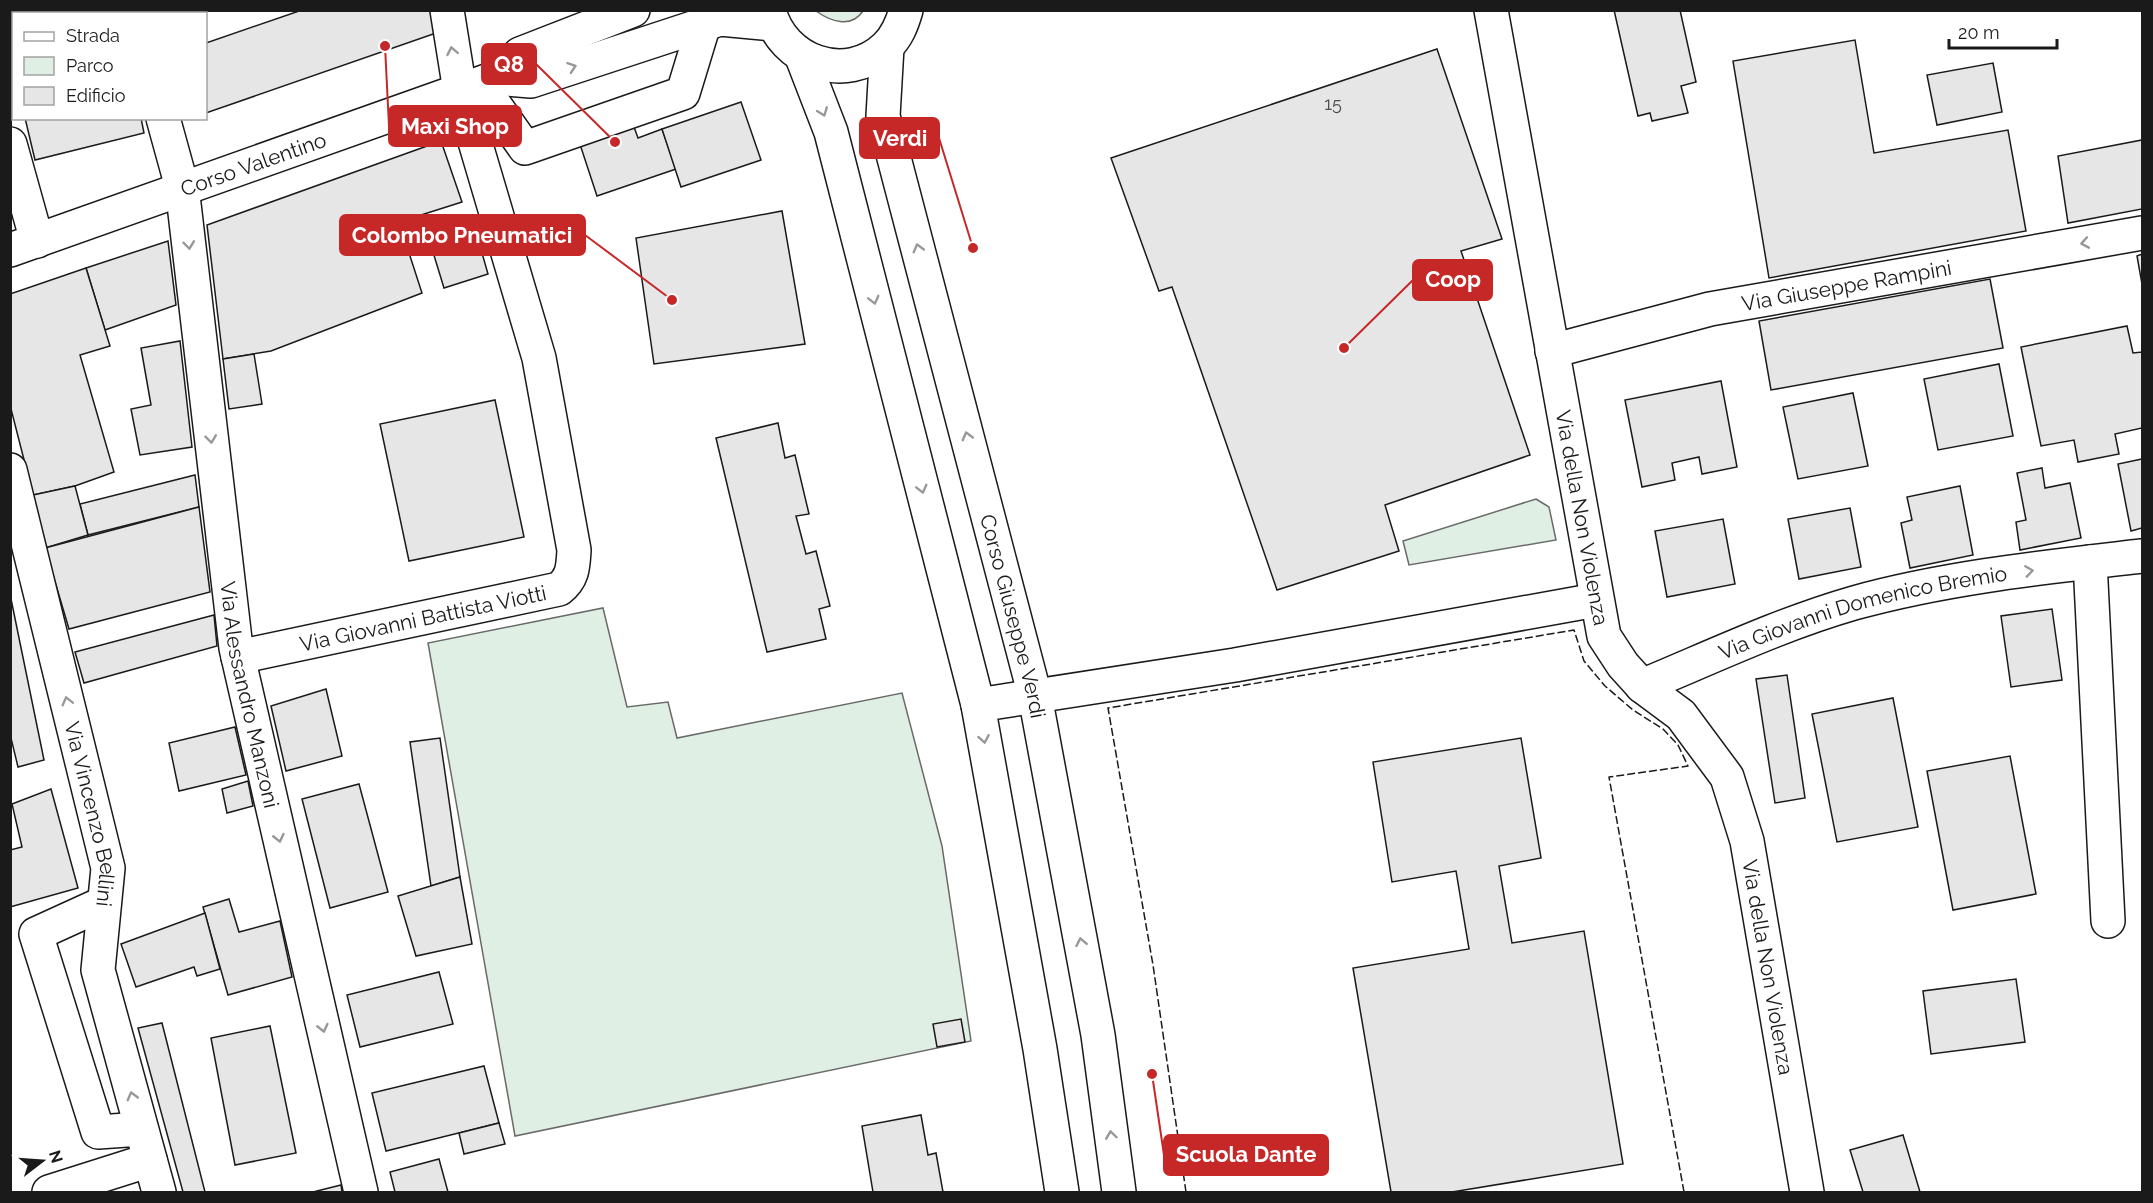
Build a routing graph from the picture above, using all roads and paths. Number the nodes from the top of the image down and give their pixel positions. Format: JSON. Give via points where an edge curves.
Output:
{"nodes":[{"id":1,"x":447,"y":10,"type":"edge"},
{"id":2,"x":633,"y":10,"type":"edge"},
{"id":3,"x":906,"y":10,"type":"edge"},
{"id":4,"x":1491,"y":10,"type":"edge"},
{"id":5,"x":771,"y":17,"type":"edge"},
{"id":6,"x":704,"y":24,"type":"junction"},
{"id":7,"x":887,"y":47,"type":"junction"},
{"id":8,"x":802,"y":57,"type":"junction"},
{"id":9,"x":478,"y":84,"type":"junction"},
{"id":10,"x":164,"y":120,"type":"edge"},
{"id":11,"x":10,"y":144,"type":"edge"},
{"id":12,"x":182,"y":187,"type":"junction"},
{"id":13,"x":2142,"y":233,"type":"edge"},
{"id":14,"x":24,"y":246,"type":"edge"},
{"id":15,"x":1551,"y":351,"type":"junction"},
{"id":16,"x":10,"y":470,"type":"edge"},
{"id":17,"x":2142,"y":556,"type":"edge"},
{"id":18,"x":2090,"y":562,"type":"junction"},
{"id":19,"x":1596,"y":600,"type":"junction"},
{"id":20,"x":238,"y":657,"type":"junction"},
{"id":21,"x":1642,"y":686,"type":"junction"},
{"id":22,"x":1035,"y":696,"type":"junction"},
{"id":23,"x":978,"y":705,"type":"junction"},
{"id":24,"x":104,"y":903,"type":"junction"},
{"id":25,"x":2108,"y":921,"type":"dead end"},
{"id":26,"x":146,"y":1144,"type":"junction"},
{"id":27,"x":49,"y":1192,"type":"edge"},
{"id":28,"x":159,"y":1192,"type":"edge"},
{"id":29,"x":361,"y":1192,"type":"edge"},
{"id":30,"x":1062,"y":1192,"type":"edge"},
{"id":31,"x":1119,"y":1192,"type":"edge"},
{"id":32,"x":1807,"y":1192,"type":"edge"}],
"edges":[{"from":9,"to":1,"type":"street","name":"Via Giovanni Battista Viotti","one_way":true},
{"from":2,"to":9,"type":"street","name":"Corso Valentino","via":[[520,54]]},
{"from":3,"to":7,"type":"street","name":"Corso Valentino","via":[[900,29]]},
{"from":4,"to":15,"type":"street","name":"Via della Non Violenza"},
{"from":5,"to":6,"type":"street","name":"Corso Valentino","via":[[720,19]]},
{"from":5,"to":8,"type":"street","name":"Corso Valentino","via":[[785,43]]},
{"from":9,"to":6,"type":"street","name":"Corso Valentino","one_way":true,"via":[[531,81]]},
{"from":6,"to":9,"type":"street","via":[[683,93],[525,148]]},
{"from":7,"to":8,"type":"street","name":"Corso Valentino","via":[[868,60],[846,66],[823,65]]},
{"from":22,"to":7,"type":"street","name":"Corso Giuseppe Verdi","one_way":true,"via":[[883,116]]},
{"from":8,"to":23,"type":"street","one_way":true,"via":[[831,132]]},
{"from":9,"to":12,"type":"street","name":"Corso Valentino"},
{"from":9,"to":20,"type":"street","name":"Via Giovanni Battista Viotti","via":[[539,358],[574,550],[572,573],[559,590]]},
{"from":10,"to":12,"type":"street","name":"Via Alessandro Manzoni"},
{"from":11,"to":14,"type":"street"},
{"from":12,"to":14,"type":"street","name":"Corso Valentino"},
{"from":12,"to":20,"type":"street","name":"Via Alessandro Manzoni","one_way":true},
{"from":13,"to":15,"type":"street","name":"Via Giuseppe Rampini","one_way":true,"via":[[1710,309]]},
{"from":15,"to":19,"type":"street","name":"Via della Non Violenza"},
{"from":24,"to":16,"type":"street","name":"Via Vincenzo Bellini","one_way":true,"via":[[108,868]]},
{"from":17,"to":18,"type":"street","name":"Via Giovanni Domenico Bremio"},
{"from":21,"to":18,"type":"street","name":"Via Giovanni Domenico Bremio","one_way":true,"via":[[1755,638],[1854,603],[1971,579]]},
{"from":18,"to":25,"type":"street"},
{"from":19,"to":21,"type":"street","name":"Via della Non Violenza","via":[[1604,636],[1623,666]]},
{"from":19,"to":22,"type":"street","via":[[1235,665]]},
{"from":20,"to":29,"type":"street","name":"Via Alessandro Manzoni","one_way":true},
{"from":21,"to":32,"type":"street","name":"Via della Non Violenza","via":[[1681,715],[1727,777],[1747,841]]},
{"from":22,"to":23,"type":"street"},
{"from":31,"to":22,"type":"street","name":"Corso Giuseppe Verdi","one_way":true,"via":[[1098,1035]]},
{"from":23,"to":30,"type":"street","one_way":true},
{"from":26,"to":24,"type":"street","name":"Via Vincenzo Bellini","one_way":true,"via":[[98,970]]},
{"from":24,"to":26,"type":"street","via":[[36,933],[98,1132]]},
{"from":26,"to":27,"type":"street"},
{"from":26,"to":28,"type":"street","name":"Via Vincenzo Bellini"}]}
